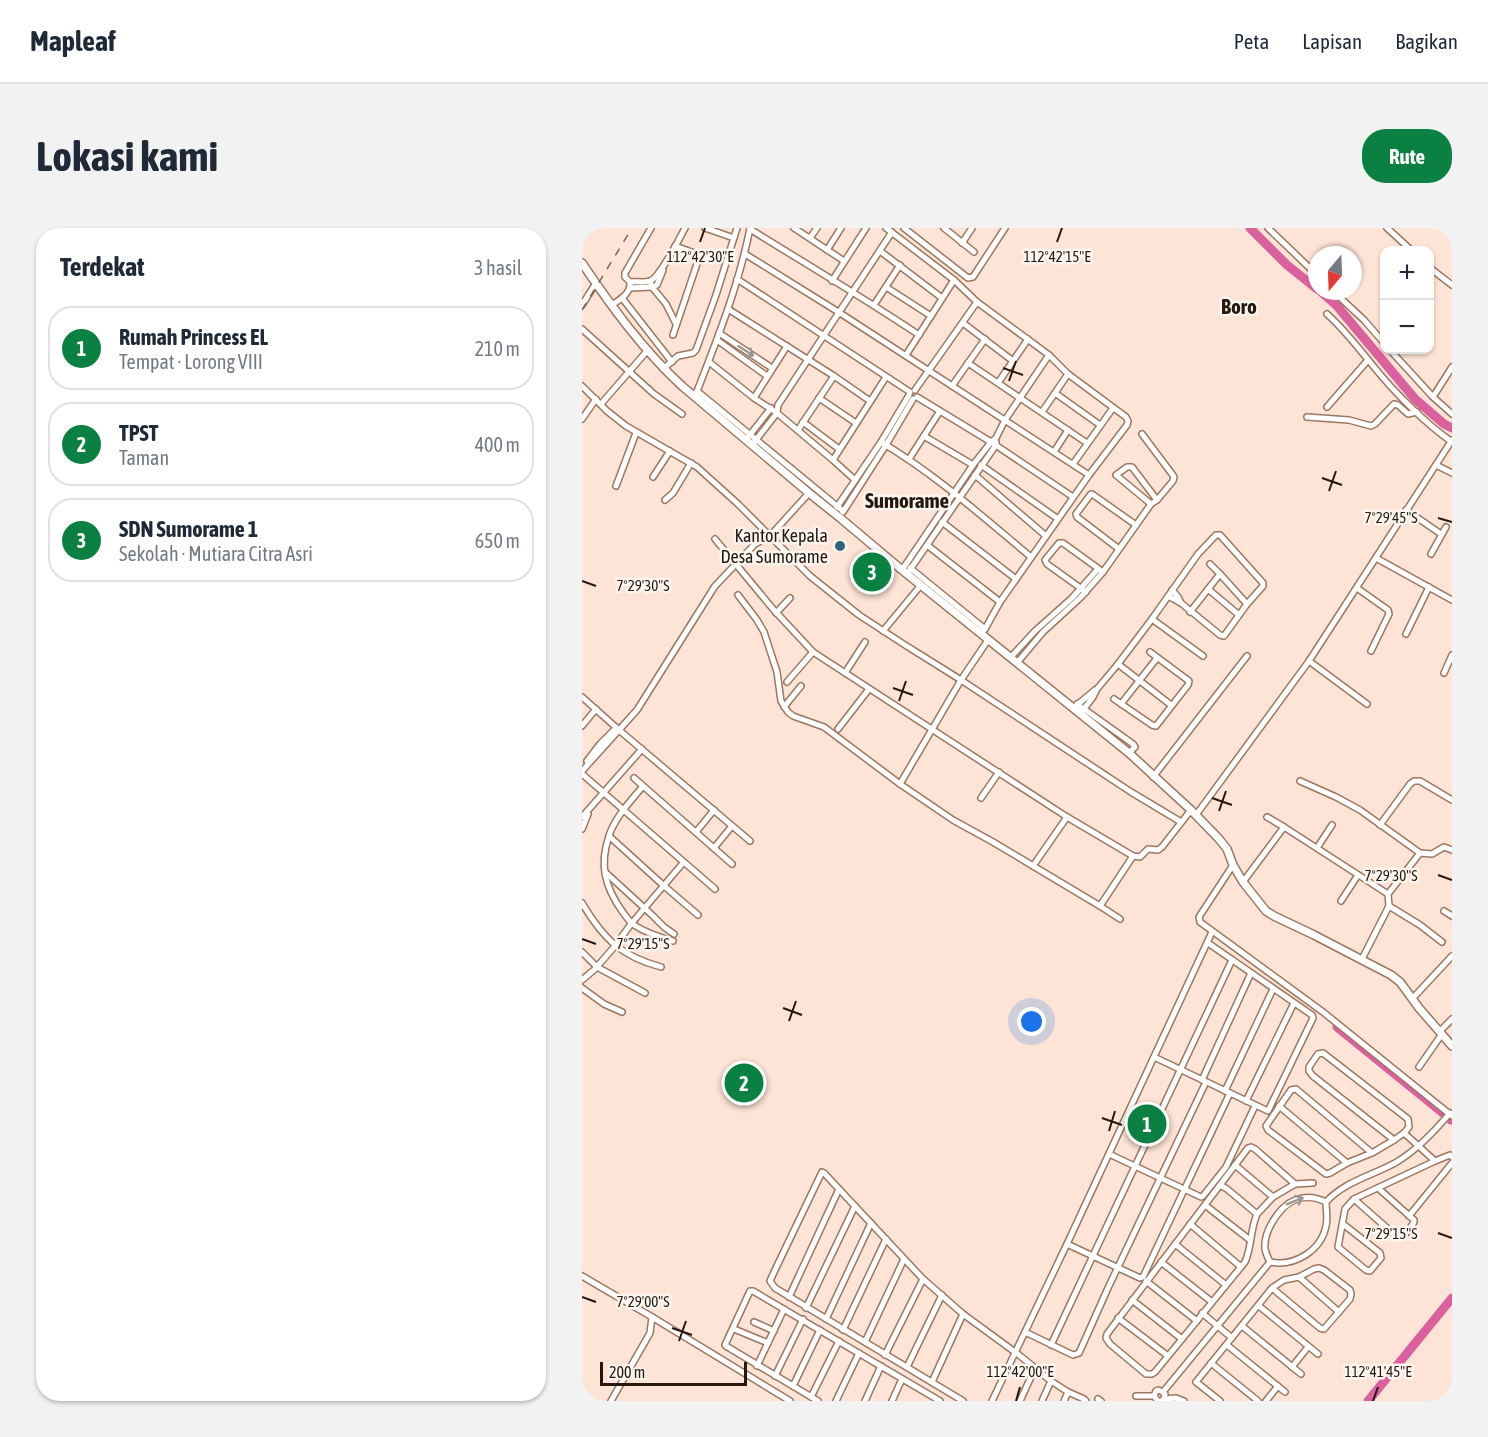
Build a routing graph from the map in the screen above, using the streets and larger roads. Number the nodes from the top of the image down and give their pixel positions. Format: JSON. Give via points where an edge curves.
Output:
{"nodes":[{"id":1,"x":651,"y":228,"type":"edge"},
{"id":2,"x":685,"y":228,"type":"edge"},
{"id":3,"x":705,"y":228,"type":"edge"},
{"id":4,"x":737,"y":228,"type":"edge"},
{"id":5,"x":750,"y":228,"type":"edge"},
{"id":6,"x":794,"y":228,"type":"edge"},
{"id":7,"x":817,"y":228,"type":"edge"},
{"id":8,"x":842,"y":228,"type":"edge"},
{"id":9,"x":866,"y":228,"type":"edge"},
{"id":10,"x":886,"y":228,"type":"edge"},
{"id":11,"x":904,"y":228,"type":"edge"},
{"id":12,"x":944,"y":228,"type":"edge"},
{"id":13,"x":972,"y":228,"type":"edge"},
{"id":14,"x":1005,"y":228,"type":"edge"},
{"id":15,"x":1268,"y":228,"type":"edge"},
{"id":16,"x":1387,"y":228,"type":"edge"},
{"id":17,"x":892,"y":232,"type":"junction"},
{"id":18,"x":734,"y":238,"type":"junction"},
{"id":19,"x":810,"y":238,"type":"junction"},
{"id":20,"x":962,"y":243,"type":"junction"},
{"id":21,"x":675,"y":246,"type":"junction"},
{"id":22,"x":1407,"y":246,"type":"edge"},
{"id":23,"x":827,"y":250,"type":"junction"},
{"id":24,"x":880,"y":251,"type":"junction"},
{"id":25,"x":974,"y":252,"type":"dead end"},
{"id":26,"x":745,"y":254,"type":"junction"},
{"id":27,"x":700,"y":255,"type":"junction"},
{"id":28,"x":711,"y":259,"type":"dead end"},
{"id":29,"x":844,"y":261,"type":"junction"},
{"id":30,"x":582,"y":262,"type":"edge"},
{"id":31,"x":900,"y":265,"type":"junction"},
{"id":32,"x":1308,"y":266,"type":"edge"},
{"id":33,"x":1434,"y":271,"type":"edge"},
{"id":34,"x":737,"y":279,"type":"junction"},
{"id":35,"x":954,"y":280,"type":"junction"},
{"id":36,"x":832,"y":281,"type":"junction"},
{"id":37,"x":596,"y":283,"type":"junction"},
{"id":38,"x":651,"y":284,"type":"junction"},
{"id":39,"x":630,"y":285,"type":"junction"},
{"id":40,"x":1452,"y":285,"type":"edge"},
{"id":41,"x":886,"y":287,"type":"junction"},
{"id":42,"x":853,"y":292,"type":"junction"},
{"id":43,"x":622,"y":298,"type":"junction"},
{"id":44,"x":942,"y":298,"type":"junction"},
{"id":45,"x":1343,"y":300,"type":"edge"},
{"id":46,"x":977,"y":302,"type":"junction"},
{"id":47,"x":666,"y":304,"type":"junction"},
{"id":48,"x":582,"y":305,"type":"edge"},
{"id":49,"x":612,"y":305,"type":"junction"},
{"id":50,"x":874,"y":305,"type":"junction"},
{"id":51,"x":682,"y":308,"type":"junction"},
{"id":52,"x":728,"y":309,"type":"junction"},
{"id":53,"x":840,"y":312,"type":"junction"},
{"id":54,"x":1327,"y":314,"type":"dead end"},
{"id":55,"x":931,"y":316,"type":"junction"},
{"id":56,"x":963,"y":323,"type":"junction"},
{"id":57,"x":676,"y":324,"type":"junction"},
{"id":58,"x":582,"y":329,"type":"edge"},
{"id":59,"x":719,"y":333,"type":"junction"},
{"id":60,"x":673,"y":335,"type":"dead end"},
{"id":61,"x":919,"y":335,"type":"junction"},
{"id":62,"x":825,"y":336,"type":"junction"},
{"id":63,"x":1380,"y":338,"type":"edge"},
{"id":64,"x":985,"y":339,"type":"junction"},
{"id":65,"x":1028,"y":339,"type":"junction"},
{"id":66,"x":717,"y":340,"type":"junction"},
{"id":67,"x":787,"y":346,"type":"junction"},
{"id":68,"x":647,"y":351,"type":"junction"},
{"id":69,"x":1394,"y":354,"type":"edge"},
{"id":70,"x":1049,"y":355,"type":"junction"},
{"id":71,"x":906,"y":356,"type":"junction"},
{"id":72,"x":809,"y":360,"type":"junction"},
{"id":73,"x":1368,"y":360,"type":"junction"},
{"id":74,"x":1013,"y":361,"type":"junction"},
{"id":75,"x":672,"y":362,"type":"junction"},
{"id":76,"x":709,"y":362,"type":"junction"},
{"id":77,"x":968,"y":363,"type":"junction"},
{"id":78,"x":1452,"y":367,"type":"edge"},
{"id":79,"x":772,"y":368,"type":"junction"},
{"id":80,"x":663,"y":369,"type":"junction"},
{"id":81,"x":930,"y":371,"type":"junction"},
{"id":82,"x":629,"y":372,"type":"junction"},
{"id":83,"x":1068,"y":374,"type":"junction"},
{"id":84,"x":767,"y":376,"type":"junction"},
{"id":85,"x":834,"y":376,"type":"junction"},
{"id":86,"x":886,"y":377,"type":"junction"},
{"id":87,"x":998,"y":383,"type":"junction"},
{"id":88,"x":582,"y":386,"type":"edge"},
{"id":89,"x":952,"y":386,"type":"junction"},
{"id":90,"x":1055,"y":393,"type":"junction"},
{"id":91,"x":694,"y":394,"type":"junction"},
{"id":92,"x":913,"y":395,"type":"junction"},
{"id":93,"x":1019,"y":397,"type":"junction"},
{"id":94,"x":1433,"y":397,"type":"junction"},
{"id":95,"x":754,"y":398,"type":"junction"},
{"id":96,"x":819,"y":398,"type":"junction"},
{"id":97,"x":596,"y":399,"type":"junction"},
{"id":98,"x":870,"y":401,"type":"junction"},
{"id":99,"x":601,"y":404,"type":"junction"},
{"id":100,"x":778,"y":405,"type":"junction"},
{"id":101,"x":1327,"y":407,"type":"dead end"},
{"id":102,"x":1113,"y":408,"type":"junction"},
{"id":103,"x":770,"y":409,"type":"junction"},
{"id":104,"x":940,"y":411,"type":"junction"},
{"id":105,"x":1042,"y":412,"type":"junction"},
{"id":106,"x":1417,"y":412,"type":"junction"},
{"id":107,"x":777,"y":413,"type":"junction"},
{"id":108,"x":682,"y":414,"type":"dead end"},
{"id":109,"x":1452,"y":414,"type":"edge"},
{"id":110,"x":1307,"y":417,"type":"dead end"},
{"id":111,"x":582,"y":419,"type":"edge"},
{"id":112,"x":1005,"y":420,"type":"junction"},
{"id":113,"x":803,"y":422,"type":"junction"},
{"id":114,"x":856,"y":423,"type":"junction"},
{"id":115,"x":1100,"y":425,"type":"junction"},
{"id":116,"x":798,"y":430,"type":"junction"},
{"id":117,"x":1068,"y":430,"type":"junction"},
{"id":118,"x":636,"y":433,"type":"junction"},
{"id":119,"x":1142,"y":434,"type":"dead end"},
{"id":120,"x":924,"y":436,"type":"junction"},
{"id":121,"x":751,"y":440,"type":"junction"},
{"id":122,"x":994,"y":441,"type":"junction"},
{"id":123,"x":1452,"y":442,"type":"edge"},
{"id":124,"x":884,"y":443,"type":"junction"},
{"id":125,"x":1087,"y":443,"type":"junction"},
{"id":126,"x":840,"y":449,"type":"junction"},
{"id":127,"x":670,"y":451,"type":"junction"},
{"id":128,"x":1054,"y":452,"type":"junction"},
{"id":129,"x":909,"y":459,"type":"junction"},
{"id":130,"x":833,"y":460,"type":"junction"},
{"id":131,"x":1073,"y":464,"type":"junction"},
{"id":132,"x":694,"y":465,"type":"junction"},
{"id":133,"x":974,"y":465,"type":"junction"},
{"id":134,"x":981,"y":465,"type":"junction"},
{"id":135,"x":1436,"y":465,"type":"junction"},
{"id":136,"x":1452,"y":473,"type":"edge"},
{"id":137,"x":975,"y":475,"type":"junction"},
{"id":138,"x":1089,"y":475,"type":"junction"},
{"id":139,"x":653,"y":477,"type":"dead end"},
{"id":140,"x":855,"y":480,"type":"junction"},
{"id":141,"x":616,"y":486,"type":"dead end"},
{"id":142,"x":809,"y":493,"type":"junction"},
{"id":143,"x":957,"y":495,"type":"junction"},
{"id":144,"x":1073,"y":497,"type":"junction"},
{"id":145,"x":665,"y":500,"type":"dead end"},
{"id":146,"x":1157,"y":500,"type":"junction"},
{"id":147,"x":1151,"y":504,"type":"junction"},
{"id":148,"x":1406,"y":510,"type":"junction"},
{"id":149,"x":838,"y":511,"type":"junction"},
{"id":150,"x":1058,"y":519,"type":"junction"},
{"id":151,"x":942,"y":522,"type":"junction"},
{"id":152,"x":1136,"y":525,"type":"junction"},
{"id":153,"x":1446,"y":527,"type":"dead end"},
{"id":154,"x":1441,"y":534,"type":"junction"},
{"id":155,"x":770,"y":536,"type":"junction"},
{"id":156,"x":1046,"y":536,"type":"junction"},
{"id":157,"x":715,"y":539,"type":"dead end"},
{"id":158,"x":927,"y":544,"type":"junction"},
{"id":159,"x":1119,"y":549,"type":"junction"},
{"id":160,"x":1431,"y":554,"type":"dead end"},
{"id":161,"x":1031,"y":557,"type":"junction"},
{"id":162,"x":1376,"y":558,"type":"junction"},
{"id":163,"x":735,"y":564,"type":"junction"},
{"id":164,"x":1210,"y":564,"type":"dead end"},
{"id":165,"x":907,"y":569,"type":"junction"},
{"id":166,"x":1100,"y":570,"type":"junction"},
{"id":167,"x":1220,"y":574,"type":"junction"},
{"id":168,"x":1016,"y":579,"type":"junction"},
{"id":169,"x":921,"y":585,"type":"junction"},
{"id":170,"x":1429,"y":587,"type":"junction"},
{"id":171,"x":1357,"y":588,"type":"junction"},
{"id":172,"x":1083,"y":590,"type":"junction"},
{"id":173,"x":1208,"y":590,"type":"junction"},
{"id":174,"x":1170,"y":593,"type":"junction"},
{"id":175,"x":738,"y":595,"type":"dead end"},
{"id":176,"x":789,"y":598,"type":"dead end"},
{"id":177,"x":1452,"y":600,"type":"edge"},
{"id":178,"x":1000,"y":602,"type":"junction"},
{"id":179,"x":1247,"y":604,"type":"junction"},
{"id":180,"x":1190,"y":612,"type":"junction"},
{"id":181,"x":777,"y":613,"type":"junction"},
{"id":182,"x":1239,"y":615,"type":"junction"},
{"id":183,"x":1152,"y":619,"type":"junction"},
{"id":184,"x":884,"y":631,"type":"junction"},
{"id":185,"x":983,"y":632,"type":"junction"},
{"id":186,"x":1406,"y":634,"type":"dead end"},
{"id":187,"x":988,"y":640,"type":"junction"},
{"id":188,"x":866,"y":642,"type":"dead end"},
{"id":189,"x":1371,"y":651,"type":"dead end"},
{"id":190,"x":813,"y":652,"type":"junction"},
{"id":191,"x":1150,"y":652,"type":"dead end"},
{"id":192,"x":1452,"y":655,"type":"edge"},
{"id":193,"x":1203,"y":656,"type":"dead end"},
{"id":194,"x":1247,"y":656,"type":"dead end"},
{"id":195,"x":1010,"y":658,"type":"junction"},
{"id":196,"x":1157,"y":658,"type":"junction"},
{"id":197,"x":1309,"y":661,"type":"junction"},
{"id":198,"x":1017,"y":663,"type":"junction"},
{"id":199,"x":1118,"y":664,"type":"junction"},
{"id":200,"x":1444,"y":673,"type":"dead end"},
{"id":201,"x":845,"y":674,"type":"junction"},
{"id":202,"x":961,"y":680,"type":"junction"},
{"id":203,"x":1140,"y":681,"type":"junction"},
{"id":204,"x":787,"y":682,"type":"dead end"},
{"id":205,"x":801,"y":686,"type":"dead end"},
{"id":206,"x":869,"y":689,"type":"junction"},
{"id":207,"x":1097,"y":689,"type":"junction"},
{"id":208,"x":582,"y":697,"type":"edge"},
{"id":209,"x":1114,"y":699,"type":"dead end"},
{"id":210,"x":1122,"y":704,"type":"junction"},
{"id":211,"x":1367,"y":704,"type":"dead end"},
{"id":212,"x":1171,"y":705,"type":"junction"},
{"id":213,"x":1075,"y":706,"type":"junction"},
{"id":214,"x":784,"y":708,"type":"junction"},
{"id":215,"x":596,"y":709,"type":"junction"},
{"id":216,"x":1082,"y":712,"type":"junction"},
{"id":217,"x":582,"y":726,"type":"edge"},
{"id":218,"x":622,"y":726,"type":"junction"},
{"id":219,"x":838,"y":729,"type":"dead end"},
{"id":220,"x":933,"y":729,"type":"junction"},
{"id":221,"x":642,"y":749,"type":"junction"},
{"id":222,"x":582,"y":767,"type":"edge"},
{"id":223,"x":999,"y":772,"type":"junction"},
{"id":224,"x":582,"y":774,"type":"edge"},
{"id":225,"x":1153,"y":777,"type":"junction"},
{"id":226,"x":634,"y":778,"type":"dead end"},
{"id":227,"x":1300,"y":781,"type":"dead end"},
{"id":228,"x":900,"y":784,"type":"junction"},
{"id":229,"x":644,"y":786,"type":"junction"},
{"id":230,"x":602,"y":793,"type":"junction"},
{"id":231,"x":981,"y":798,"type":"dead end"},
{"id":232,"x":1452,"y":800,"type":"edge"},
{"id":233,"x":589,"y":809,"type":"junction"},
{"id":234,"x":714,"y":810,"type":"junction"},
{"id":235,"x":624,"y":812,"type":"junction"},
{"id":236,"x":1194,"y":813,"type":"junction"},
{"id":237,"x":582,"y":817,"type":"edge"},
{"id":238,"x":1067,"y":817,"type":"junction"},
{"id":239,"x":1267,"y":817,"type":"dead end"},
{"id":240,"x":1181,"y":822,"type":"junction"},
{"id":241,"x":1332,"y":825,"type":"dead end"},
{"id":242,"x":1380,"y":825,"type":"junction"},
{"id":243,"x":732,"y":826,"type":"junction"},
{"id":244,"x":1284,"y":827,"type":"junction"},
{"id":245,"x":582,"y":829,"type":"edge"},
{"id":246,"x":696,"y":832,"type":"junction"},
{"id":247,"x":609,"y":836,"type":"junction"},
{"id":248,"x":750,"y":841,"type":"dead end"},
{"id":249,"x":714,"y":848,"type":"junction"},
{"id":250,"x":1317,"y":848,"type":"junction"},
{"id":251,"x":1452,"y":850,"type":"edge"},
{"id":252,"x":1420,"y":853,"type":"junction"},
{"id":253,"x":1133,"y":856,"type":"junction"},
{"id":254,"x":683,"y":863,"type":"junction"},
{"id":255,"x":732,"y":864,"type":"dead end"},
{"id":256,"x":1233,"y":865,"type":"junction"},
{"id":257,"x":1033,"y":866,"type":"junction"},
{"id":258,"x":605,"y":872,"type":"junction"},
{"id":259,"x":1358,"y":874,"type":"junction"},
{"id":260,"x":1243,"y":882,"type":"junction"},
{"id":261,"x":663,"y":885,"type":"junction"},
{"id":262,"x":715,"y":889,"type":"dead end"},
{"id":263,"x":1388,"y":894,"type":"junction"},
{"id":264,"x":1341,"y":901,"type":"dead end"},
{"id":265,"x":582,"y":903,"type":"edge"},
{"id":266,"x":1100,"y":906,"type":"junction"},
{"id":267,"x":1389,"y":906,"type":"junction"},
{"id":268,"x":645,"y":908,"type":"junction"},
{"id":269,"x":1444,"y":911,"type":"dead end"},
{"id":270,"x":699,"y":915,"type":"dead end"},
{"id":271,"x":1452,"y":916,"type":"edge"},
{"id":272,"x":1120,"y":919,"type":"dead end"},
{"id":273,"x":631,"y":924,"type":"junction"},
{"id":274,"x":664,"y":927,"type":"junction"},
{"id":275,"x":674,"y":934,"type":"dead end"},
{"id":276,"x":658,"y":937,"type":"junction"},
{"id":277,"x":1210,"y":937,"type":"junction"},
{"id":278,"x":673,"y":941,"type":"dead end"},
{"id":279,"x":1442,"y":942,"type":"dead end"},
{"id":280,"x":615,"y":946,"type":"junction"},
{"id":281,"x":582,"y":952,"type":"edge"},
{"id":282,"x":1452,"y":956,"type":"edge"},
{"id":283,"x":1362,"y":959,"type":"junction"},
{"id":284,"x":1232,"y":960,"type":"junction"},
{"id":285,"x":597,"y":967,"type":"junction"},
{"id":286,"x":661,"y":967,"type":"dead end"},
{"id":287,"x":1251,"y":973,"type":"junction"},
{"id":288,"x":582,"y":980,"type":"edge"},
{"id":289,"x":582,"y":988,"type":"edge"},
{"id":290,"x":1273,"y":988,"type":"junction"},
{"id":291,"x":645,"y":993,"type":"dead end"},
{"id":292,"x":1412,"y":999,"type":"junction"},
{"id":293,"x":1294,"y":1003,"type":"junction"},
{"id":294,"x":622,"y":1012,"type":"dead end"},
{"id":295,"x":1452,"y":1020,"type":"edge"},
{"id":296,"x":1441,"y":1032,"type":"junction"},
{"id":297,"x":1452,"y":1045,"type":"edge"},
{"id":298,"x":1154,"y":1058,"type":"junction"},
{"id":299,"x":1419,"y":1067,"type":"dead end"},
{"id":300,"x":1180,"y":1070,"type":"junction"},
{"id":301,"x":1204,"y":1081,"type":"junction"},
{"id":302,"x":1228,"y":1092,"type":"junction"},
{"id":303,"x":1246,"y":1101,"type":"junction"},
{"id":304,"x":1255,"y":1106,"type":"junction"},
{"id":305,"x":1279,"y":1106,"type":"junction"},
{"id":306,"x":1451,"y":1113,"type":"edge"},
{"id":307,"x":1404,"y":1133,"type":"junction"},
{"id":308,"x":1394,"y":1140,"type":"junction"},
{"id":309,"x":1417,"y":1146,"type":"junction"},
{"id":310,"x":1372,"y":1153,"type":"junction"},
{"id":311,"x":1109,"y":1154,"type":"junction"},
{"id":312,"x":1452,"y":1157,"type":"edge"},
{"id":313,"x":1435,"y":1161,"type":"junction"},
{"id":314,"x":1347,"y":1163,"type":"junction"},
{"id":315,"x":1452,"y":1163,"type":"edge"},
{"id":316,"x":1235,"y":1165,"type":"junction"},
{"id":317,"x":1135,"y":1166,"type":"junction"},
{"id":318,"x":1160,"y":1178,"type":"junction"},
{"id":319,"x":1313,"y":1183,"type":"dead end"},
{"id":320,"x":1295,"y":1184,"type":"junction"},
{"id":321,"x":1220,"y":1185,"type":"junction"},
{"id":322,"x":1378,"y":1188,"type":"junction"},
{"id":323,"x":839,"y":1189,"type":"junction"},
{"id":324,"x":1185,"y":1190,"type":"junction"},
{"id":325,"x":1273,"y":1197,"type":"junction"},
{"id":326,"x":1354,"y":1200,"type":"junction"},
{"id":327,"x":1326,"y":1202,"type":"junction"},
{"id":328,"x":1205,"y":1205,"type":"junction"},
{"id":329,"x":855,"y":1206,"type":"junction"},
{"id":330,"x":1264,"y":1207,"type":"junction"},
{"id":331,"x":1257,"y":1214,"type":"junction"},
{"id":332,"x":1276,"y":1215,"type":"junction"},
{"id":333,"x":1409,"y":1216,"type":"junction"},
{"id":334,"x":871,"y":1223,"type":"junction"},
{"id":335,"x":1190,"y":1224,"type":"junction"},
{"id":336,"x":1343,"y":1224,"type":"junction"},
{"id":337,"x":886,"y":1239,"type":"junction"},
{"id":338,"x":1250,"y":1240,"type":"junction"},
{"id":339,"x":1067,"y":1244,"type":"junction"},
{"id":340,"x":1175,"y":1244,"type":"junction"},
{"id":341,"x":1093,"y":1256,"type":"junction"},
{"id":342,"x":904,"y":1259,"type":"junction"},
{"id":343,"x":1161,"y":1262,"type":"junction"},
{"id":344,"x":1270,"y":1262,"type":"junction"},
{"id":345,"x":1118,"y":1267,"type":"junction"},
{"id":346,"x":1241,"y":1267,"type":"junction"},
{"id":347,"x":582,"y":1276,"type":"edge"},
{"id":348,"x":1299,"y":1277,"type":"junction"},
{"id":349,"x":922,"y":1278,"type":"junction"},
{"id":350,"x":1146,"y":1281,"type":"junction"},
{"id":351,"x":1226,"y":1285,"type":"junction"},
{"id":352,"x":1272,"y":1288,"type":"junction"},
{"id":353,"x":942,"y":1295,"type":"junction"},
{"id":354,"x":789,"y":1297,"type":"junction"},
{"id":355,"x":1132,"y":1300,"type":"junction"},
{"id":356,"x":1212,"y":1302,"type":"junction"},
{"id":357,"x":1259,"y":1306,"type":"junction"},
{"id":358,"x":806,"y":1308,"type":"junction"},
{"id":359,"x":784,"y":1309,"type":"junction"},
{"id":360,"x":1339,"y":1312,"type":"junction"},
{"id":361,"x":1203,"y":1313,"type":"junction"},
{"id":362,"x":963,"y":1314,"type":"junction"},
{"id":363,"x":1118,"y":1318,"type":"junction"},
{"id":364,"x":802,"y":1319,"type":"junction"},
{"id":365,"x":826,"y":1319,"type":"junction"},
{"id":366,"x":1197,"y":1320,"type":"junction"},
{"id":367,"x":652,"y":1321,"type":"junction"},
{"id":368,"x":754,"y":1322,"type":"dead end"},
{"id":369,"x":1218,"y":1326,"type":"junction"},
{"id":370,"x":1242,"y":1326,"type":"junction"},
{"id":371,"x":734,"y":1329,"type":"junction"},
{"id":372,"x":842,"y":1329,"type":"junction"},
{"id":373,"x":820,"y":1330,"type":"junction"},
{"id":374,"x":774,"y":1331,"type":"junction"},
{"id":375,"x":1024,"y":1333,"type":"junction"},
{"id":376,"x":1232,"y":1338,"type":"junction"},
{"id":377,"x":837,"y":1339,"type":"junction"},
{"id":378,"x":1182,"y":1339,"type":"junction"},
{"id":379,"x":864,"y":1342,"type":"junction"},
{"id":380,"x":768,"y":1343,"type":"junction"},
{"id":381,"x":1227,"y":1344,"type":"junction"},
{"id":382,"x":1051,"y":1345,"type":"junction"},
{"id":383,"x":1308,"y":1347,"type":"junction"},
{"id":384,"x":1015,"y":1351,"type":"junction"},
{"id":385,"x":859,"y":1353,"type":"junction"},
{"id":386,"x":1318,"y":1354,"type":"dead end"},
{"id":387,"x":885,"y":1355,"type":"junction"},
{"id":388,"x":1168,"y":1356,"type":"junction"},
{"id":389,"x":1211,"y":1363,"type":"junction"},
{"id":390,"x":758,"y":1366,"type":"junction"},
{"id":391,"x":881,"y":1366,"type":"junction"},
{"id":392,"x":907,"y":1367,"type":"junction"},
{"id":393,"x":1292,"y":1367,"type":"junction"},
{"id":394,"x":1035,"y":1368,"type":"junction"},
{"id":395,"x":1301,"y":1374,"type":"dead end"},
{"id":396,"x":776,"y":1376,"type":"junction"},
{"id":397,"x":902,"y":1379,"type":"junction"},
{"id":398,"x":1051,"y":1381,"type":"junction"},
{"id":399,"x":932,"y":1382,"type":"junction"},
{"id":400,"x":792,"y":1386,"type":"junction"},
{"id":401,"x":1278,"y":1386,"type":"junction"},
{"id":402,"x":1068,"y":1392,"type":"junction"},
{"id":403,"x":1163,"y":1392,"type":"junction"},
{"id":404,"x":1285,"y":1392,"type":"dead end"},
{"id":405,"x":927,"y":1394,"type":"junction"},
{"id":406,"x":1136,"y":1396,"type":"dead end"},
{"id":407,"x":812,"y":1397,"type":"junction"},
{"id":408,"x":1159,"y":1399,"type":"edge"},
{"id":409,"x":611,"y":1401,"type":"edge"},
{"id":410,"x":790,"y":1401,"type":"edge"},
{"id":411,"x":818,"y":1401,"type":"edge"},
{"id":412,"x":836,"y":1401,"type":"edge"},
{"id":413,"x":865,"y":1401,"type":"edge"},
{"id":414,"x":892,"y":1401,"type":"edge"},
{"id":415,"x":924,"y":1401,"type":"edge"},
{"id":416,"x":940,"y":1401,"type":"edge"},
{"id":417,"x":963,"y":1401,"type":"edge"},
{"id":418,"x":992,"y":1401,"type":"edge"},
{"id":419,"x":1020,"y":1401,"type":"edge"},
{"id":420,"x":1042,"y":1401,"type":"edge"},
{"id":421,"x":1064,"y":1401,"type":"edge"},
{"id":422,"x":1086,"y":1401,"type":"edge"},
{"id":423,"x":1184,"y":1401,"type":"edge"},
{"id":424,"x":1220,"y":1401,"type":"edge"},
{"id":425,"x":1258,"y":1401,"type":"edge"},
{"id":426,"x":1266,"y":1401,"type":"edge"}],
"edges":[{"from":1,"to":39,"type":"street","via":[[625,273]]},
{"from":2,"to":21,"type":"street"},
{"from":3,"to":18,"type":"street"},
{"from":4,"to":18,"type":"street"},
{"from":5,"to":26,"type":"street"},
{"from":5,"to":36,"type":"street"},
{"from":6,"to":19,"type":"street"},
{"from":7,"to":19,"type":"street"},
{"from":8,"to":23,"type":"street"},
{"from":9,"to":29,"type":"street"},
{"from":10,"to":17,"type":"street"},
{"from":11,"to":14,"type":"street","via":[[971,278]]},
{"from":12,"to":20,"type":"street"},
{"from":13,"to":20,"type":"street"},
{"from":15,"to":32,"type":"street"},
{"from":16,"to":22,"type":"street"},
{"from":17,"to":24,"type":"street"},
{"from":17,"to":35,"type":"street"},
{"from":18,"to":75,"type":"street","via":[[696,350]]},
{"from":19,"to":23,"type":"street"},
{"from":20,"to":25,"type":"street"},
{"from":21,"to":27,"type":"street"},
{"from":21,"to":38,"type":"street","via":[[658,282]]},
{"from":23,"to":29,"type":"street"},
{"from":24,"to":31,"type":"street"},
{"from":24,"to":42,"type":"street"},
{"from":26,"to":34,"type":"street"},
{"from":26,"to":53,"type":"street"},
{"from":27,"to":28,"type":"street"},
{"from":27,"to":51,"type":"street"},
{"from":29,"to":36,"type":"street"},
{"from":30,"to":37,"type":"street"},
{"from":31,"to":41,"type":"street"},
{"from":31,"to":44,"type":"street"},
{"from":33,"to":40,"type":"street"},
{"from":34,"to":52,"type":"street"},
{"from":34,"to":62,"type":"street"},
{"from":35,"to":44,"type":"street"},
{"from":35,"to":46,"type":"street"},
{"from":36,"to":42,"type":"street"},
{"from":37,"to":48,"type":"street"},
{"from":37,"to":49,"type":"street"},
{"from":38,"to":39,"type":"street"},
{"from":38,"to":47,"type":"street"},
{"from":39,"to":43,"type":"street"},
{"from":41,"to":50,"type":"street"},
{"from":41,"to":55,"type":"street"},
{"from":42,"to":50,"type":"street"},
{"from":42,"to":53,"type":"street"},
{"from":43,"to":49,"type":"street"},
{"from":43,"to":75,"type":"street"},
{"from":44,"to":55,"type":"street"},
{"from":45,"to":63,"type":"street"},
{"from":46,"to":56,"type":"street"},
{"from":46,"to":65,"type":"street"},
{"from":47,"to":51,"type":"street"},
{"from":47,"to":57,"type":"street"},
{"from":49,"to":68,"type":"street"},
{"from":50,"to":61,"type":"street"},
{"from":51,"to":57,"type":"street"},
{"from":52,"to":59,"type":"street"},
{"from":52,"to":67,"type":"street"},
{"from":53,"to":62,"type":"street"},
{"from":53,"to":71,"type":"street"},
{"from":54,"to":73,"type":"street"},
{"from":55,"to":61,"type":"street"},
{"from":56,"to":64,"type":"street"},
{"from":56,"to":81,"type":"street"},
{"from":57,"to":60,"type":"street"},
{"from":58,"to":82,"type":"street"},
{"from":59,"to":66,"type":"street"},
{"from":59,"to":79,"type":"street","one_way":true},
{"from":61,"to":71,"type":"street"},
{"from":62,"to":72,"type":"street"},
{"from":62,"to":86,"type":"street"},
{"from":64,"to":74,"type":"street"},
{"from":64,"to":77,"type":"street"},
{"from":65,"to":70,"type":"street"},
{"from":65,"to":74,"type":"street"},
{"from":66,"to":76,"type":"street"},
{"from":66,"to":84,"type":"street"},
{"from":67,"to":72,"type":"street"},
{"from":67,"to":79,"type":"street"},
{"from":68,"to":80,"type":"street"},
{"from":68,"to":82,"type":"street"},
{"from":69,"to":94,"type":"street"},
{"from":70,"to":83,"type":"street"},
{"from":70,"to":93,"type":"street"},
{"from":71,"to":81,"type":"street"},
{"from":72,"to":85,"type":"street"},
{"from":72,"to":100,"type":"street"},
{"from":73,"to":101,"type":"street"},
{"from":73,"to":106,"type":"street"},
{"from":74,"to":87,"type":"street"},
{"from":75,"to":80,"type":"street"},
{"from":76,"to":91,"type":"street"},
{"from":76,"to":95,"type":"street"},
{"from":77,"to":87,"type":"street"},
{"from":77,"to":89,"type":"street"},
{"from":78,"to":94,"type":"street"},
{"from":79,"to":84,"type":"street"},
{"from":80,"to":91,"type":"street"},
{"from":81,"to":89,"type":"street"},
{"from":81,"to":92,"type":"street"},
{"from":82,"to":99,"type":"street"},
{"from":82,"to":108,"type":"street"},
{"from":83,"to":90,"type":"street"},
{"from":83,"to":102,"type":"street"},
{"from":84,"to":95,"type":"street"},
{"from":85,"to":96,"type":"street"},
{"from":85,"to":98,"type":"street"},
{"from":86,"to":92,"type":"street"},
{"from":86,"to":98,"type":"street"},
{"from":87,"to":93,"type":"street"},
{"from":88,"to":97,"type":"street"},
{"from":89,"to":112,"type":"street"},
{"from":90,"to":105,"type":"street"},
{"from":90,"to":115,"type":"street"},
{"from":91,"to":121,"type":"street"},
{"from":92,"to":104,"type":"street"},
{"from":92,"to":124,"type":"street"},
{"from":93,"to":105,"type":"street"},
{"from":93,"to":112,"type":"street"},
{"from":94,"to":109,"type":"street"},
{"from":95,"to":103,"type":"street"},
{"from":96,"to":113,"type":"street"},
{"from":96,"to":114,"type":"street"},
{"from":97,"to":99,"type":"street"},
{"from":97,"to":111,"type":"street"},
{"from":98,"to":114,"type":"street"},
{"from":99,"to":118,"type":"street"},
{"from":100,"to":103,"type":"street"},
{"from":100,"to":107,"type":"street"},
{"from":102,"to":115,"type":"street"},
{"from":102,"to":138,"type":"street","via":[[1128,423]]},
{"from":103,"to":107,"type":"street"},
{"from":103,"to":121,"type":"street"},
{"from":104,"to":120,"type":"street"},
{"from":104,"to":122,"type":"street"},
{"from":105,"to":117,"type":"street"},
{"from":106,"to":110,"type":"street","via":[[1408,414],[1394,404],[1371,426]]},
{"from":106,"to":123,"type":"street"},
{"from":107,"to":116,"type":"street"},
{"from":107,"to":121,"type":"street"},
{"from":112,"to":122,"type":"street"},
{"from":112,"to":128,"type":"street"},
{"from":113,"to":116,"type":"street"},
{"from":113,"to":126,"type":"street"},
{"from":114,"to":126,"type":"street"},
{"from":115,"to":125,"type":"street"},
{"from":116,"to":130,"type":"street"},
{"from":117,"to":125,"type":"street"},
{"from":117,"to":128,"type":"street"},
{"from":118,"to":127,"type":"street"},
{"from":118,"to":141,"type":"street"},
{"from":119,"to":146,"type":"street","via":[[1174,476]]},
{"from":120,"to":129,"type":"street"},
{"from":120,"to":133,"type":"street"},
{"from":121,"to":142,"type":"street"},
{"from":121,"to":149,"type":"street"},
{"from":122,"to":133,"type":"street"},
{"from":122,"to":134,"type":"street"},
{"from":122,"to":144,"type":"street"},
{"from":123,"to":135,"type":"street"},
{"from":124,"to":129,"type":"street"},
{"from":124,"to":140,"type":"street"},
{"from":124,"to":149,"type":"street"},
{"from":125,"to":131,"type":"street"},
{"from":126,"to":130,"type":"street"},
{"from":127,"to":132,"type":"street"},
{"from":127,"to":139,"type":"street"},
{"from":128,"to":131,"type":"street"},
{"from":129,"to":143,"type":"street"},
{"from":130,"to":140,"type":"street"},
{"from":131,"to":138,"type":"street"},
{"from":132,"to":145,"type":"street"},
{"from":132,"to":155,"type":"street"},
{"from":133,"to":143,"type":"street"},
{"from":134,"to":137,"type":"street"},
{"from":134,"to":150,"type":"street"},
{"from":135,"to":136,"type":"street"},
{"from":135,"to":148,"type":"street"},
{"from":137,"to":143,"type":"street"},
{"from":137,"to":156,"type":"street"},
{"from":138,"to":144,"type":"street"},
{"from":140,"to":149,"type":"street"},
{"from":142,"to":149,"type":"street"},
{"from":142,"to":155,"type":"street"},
{"from":143,"to":151,"type":"street"},
{"from":143,"to":161,"type":"street"},
{"from":143,"to":165,"type":"street"},
{"from":144,"to":150,"type":"street"},
{"from":146,"to":147,"type":"street"},
{"from":146,"to":147,"type":"street","via":[[1132,467],[1116,475]]},
{"from":147,"to":152,"type":"street"},
{"from":148,"to":154,"type":"street"},
{"from":148,"to":162,"type":"street"},
{"from":149,"to":165,"type":"street"},
{"from":150,"to":156,"type":"street"},
{"from":151,"to":158,"type":"street"},
{"from":151,"to":168,"type":"street"},
{"from":152,"to":159,"type":"street"},
{"from":152,"to":159,"type":"street","via":[[1092,494],[1076,514]]},
{"from":153,"to":154,"type":"street"},
{"from":154,"to":160,"type":"street"},
{"from":155,"to":163,"type":"street","via":[[755,544]]},
{"from":155,"to":184,"type":"street","via":[[810,576]]},
{"from":156,"to":161,"type":"street"},
{"from":157,"to":163,"type":"street"},
{"from":158,"to":165,"type":"street"},
{"from":158,"to":178,"type":"street"},
{"from":159,"to":166,"type":"street"},
{"from":161,"to":168,"type":"street"},
{"from":162,"to":170,"type":"street"},
{"from":162,"to":171,"type":"street"},
{"from":163,"to":181,"type":"street"},
{"from":163,"to":218,"type":"street","via":[[715,586],[643,700]]},
{"from":164,"to":167,"type":"street"},
{"from":165,"to":169,"type":"street"},
{"from":165,"to":185,"type":"street"},
{"from":166,"to":172,"type":"street"},
{"from":166,"to":172,"type":"street","via":[[1059,543],[1045,560],[1047,564]]},
{"from":167,"to":173,"type":"street"},
{"from":167,"to":179,"type":"street"},
{"from":168,"to":178,"type":"street"},
{"from":169,"to":184,"type":"street"},
{"from":169,"to":185,"type":"street"},
{"from":170,"to":177,"type":"street"},
{"from":170,"to":186,"type":"street"},
{"from":171,"to":189,"type":"street","via":[[1389,614]]},
{"from":171,"to":197,"type":"street"},
{"from":172,"to":195,"type":"street"},
{"from":172,"to":198,"type":"street"},
{"from":173,"to":180,"type":"street"},
{"from":173,"to":182,"type":"street"},
{"from":174,"to":179,"type":"street","via":[[1198,554],[1218,535],[1263,583]]},
{"from":174,"to":180,"type":"street"},
{"from":174,"to":183,"type":"street"},
{"from":175,"to":214,"type":"street","via":[[764,632]]},
{"from":176,"to":181,"type":"street"},
{"from":178,"to":185,"type":"street"},
{"from":179,"to":182,"type":"street"},
{"from":180,"to":182,"type":"street","via":[[1222,636]]},
{"from":181,"to":190,"type":"street"},
{"from":183,"to":193,"type":"street"},
{"from":183,"to":199,"type":"street"},
{"from":184,"to":202,"type":"street"},
{"from":185,"to":187,"type":"street"},
{"from":187,"to":195,"type":"street"},
{"from":187,"to":202,"type":"street"},
{"from":188,"to":201,"type":"street"},
{"from":190,"to":201,"type":"street"},
{"from":190,"to":204,"type":"street"},
{"from":191,"to":196,"type":"street"},
{"from":192,"to":200,"type":"street"},
{"from":194,"to":225,"type":"street"},
{"from":195,"to":198,"type":"street"},
{"from":196,"to":203,"type":"street"},
{"from":196,"to":212,"type":"street","via":[[1189,681]]},
{"from":197,"to":211,"type":"street"},
{"from":197,"to":236,"type":"street"},
{"from":198,"to":213,"type":"street"},
{"from":199,"to":203,"type":"street"},
{"from":199,"to":207,"type":"street"},
{"from":201,"to":206,"type":"street"},
{"from":202,"to":220,"type":"street"},
{"from":202,"to":240,"type":"street"},
{"from":203,"to":210,"type":"street"},
{"from":203,"to":212,"type":"street"},
{"from":205,"to":214,"type":"street"},
{"from":206,"to":219,"type":"street"},
{"from":206,"to":220,"type":"street"},
{"from":207,"to":213,"type":"street"},
{"from":207,"to":216,"type":"street"},
{"from":208,"to":215,"type":"street"},
{"from":209,"to":210,"type":"street"},
{"from":210,"to":212,"type":"street","via":[[1154,726]]},
{"from":213,"to":216,"type":"street"},
{"from":214,"to":228,"type":"street","via":[[793,716],[824,727]]},
{"from":215,"to":217,"type":"street"},
{"from":215,"to":218,"type":"street"},
{"from":216,"to":225,"type":"street"},
{"from":218,"to":221,"type":"street"},
{"from":218,"to":222,"type":"street","via":[[600,744]]},
{"from":218,"to":224,"type":"street"},
{"from":220,"to":223,"type":"street"},
{"from":220,"to":228,"type":"street"},
{"from":221,"to":230,"type":"street"},
{"from":221,"to":234,"type":"street"},
{"from":223,"to":231,"type":"street"},
{"from":223,"to":238,"type":"street"},
{"from":224,"to":230,"type":"street"},
{"from":225,"to":236,"type":"street"},
{"from":226,"to":229,"type":"street"},
{"from":227,"to":242,"type":"street","via":[[1336,797]]},
{"from":228,"to":257,"type":"street"},
{"from":229,"to":235,"type":"street"},
{"from":229,"to":246,"type":"street"},
{"from":230,"to":233,"type":"street"},
{"from":230,"to":235,"type":"street"},
{"from":232,"to":242,"type":"street","via":[[1414,781]]},
{"from":233,"to":237,"type":"street"},
{"from":233,"to":245,"type":"street"},
{"from":234,"to":243,"type":"street"},
{"from":234,"to":246,"type":"street"},
{"from":235,"to":247,"type":"street"},
{"from":235,"to":254,"type":"street"},
{"from":236,"to":240,"type":"street"},
{"from":236,"to":256,"type":"street","via":[[1227,849]]},
{"from":238,"to":253,"type":"street"},
{"from":238,"to":257,"type":"street"},
{"from":239,"to":244,"type":"street"},
{"from":240,"to":253,"type":"street","via":[[1158,850],[1148,849],[1140,857]]},
{"from":241,"to":250,"type":"street"},
{"from":242,"to":252,"type":"street"},
{"from":243,"to":248,"type":"street"},
{"from":243,"to":249,"type":"street"},
{"from":244,"to":250,"type":"street"},
{"from":244,"to":260,"type":"street"},
{"from":246,"to":249,"type":"street"},
{"from":247,"to":258,"type":"street"},
{"from":247,"to":261,"type":"street"},
{"from":249,"to":255,"type":"street"},
{"from":250,"to":259,"type":"street"},
{"from":251,"to":252,"type":"street","via":[[1444,847],[1432,854]]},
{"from":252,"to":263,"type":"street"},
{"from":253,"to":266,"type":"street"},
{"from":254,"to":261,"type":"street"},
{"from":254,"to":262,"type":"street"},
{"from":256,"to":260,"type":"street"},
{"from":256,"to":277,"type":"street","via":[[1199,917]]},
{"from":257,"to":266,"type":"street"},
{"from":258,"to":268,"type":"street"},
{"from":258,"to":273,"type":"street","via":[[608,889]]},
{"from":259,"to":263,"type":"street"},
{"from":259,"to":264,"type":"street"},
{"from":260,"to":283,"type":"street","via":[[1274,916]]},
{"from":261,"to":268,"type":"street"},
{"from":261,"to":270,"type":"street"},
{"from":263,"to":267,"type":"street"},
{"from":265,"to":280,"type":"street"},
{"from":266,"to":272,"type":"street"},
{"from":267,"to":279,"type":"street"},
{"from":267,"to":283,"type":"street"},
{"from":268,"to":273,"type":"street"},
{"from":268,"to":274,"type":"street"},
{"from":269,"to":271,"type":"street"},
{"from":273,"to":276,"type":"street"},
{"from":273,"to":280,"type":"street"},
{"from":274,"to":275,"type":"street"},
{"from":274,"to":276,"type":"street"},
{"from":276,"to":278,"type":"street"},
{"from":277,"to":284,"type":"street"},
{"from":277,"to":298,"type":"street"},
{"from":277,"to":306,"type":"street","via":[[1323,1012]]},
{"from":280,"to":285,"type":"street"},
{"from":280,"to":286,"type":"street"},
{"from":281,"to":285,"type":"street"},
{"from":282,"to":292,"type":"street"},
{"from":283,"to":292,"type":"street","via":[[1400,982]]},
{"from":284,"to":287,"type":"street"},
{"from":284,"to":300,"type":"street"},
{"from":285,"to":288,"type":"street"},
{"from":285,"to":291,"type":"street"},
{"from":287,"to":290,"type":"street"},
{"from":287,"to":301,"type":"street"},
{"from":289,"to":294,"type":"street"},
{"from":290,"to":293,"type":"street"},
{"from":290,"to":302,"type":"street"},
{"from":292,"to":296,"type":"street"},
{"from":293,"to":303,"type":"street"},
{"from":293,"to":304,"type":"street","via":[[1313,1018],[1269,1111]]},
{"from":295,"to":296,"type":"street"},
{"from":296,"to":297,"type":"street"},
{"from":296,"to":299,"type":"street"},
{"from":298,"to":300,"type":"street"},
{"from":298,"to":311,"type":"street"},
{"from":300,"to":301,"type":"street"},
{"from":300,"to":317,"type":"street"},
{"from":301,"to":302,"type":"street"},
{"from":301,"to":318,"type":"street"},
{"from":302,"to":303,"type":"street"},
{"from":302,"to":324,"type":"street"},
{"from":303,"to":304,"type":"street"},
{"from":304,"to":324,"type":"street","via":[[1226,1167],[1203,1196]]},
{"from":305,"to":310,"type":"street","via":[[1296,1089]]},
{"from":305,"to":314,"type":"street"},
{"from":305,"to":314,"type":"street","via":[[1266,1126],[1269,1130],[1323,1173]]},
{"from":306,"to":309,"type":"street"},
{"from":307,"to":308,"type":"street"},
{"from":307,"to":308,"type":"street","via":[[1409,1127],[1408,1119],[1328,1056],[1318,1054],[1309,1067],[1312,1076]]},
{"from":307,"to":309,"type":"street"},
{"from":308,"to":310,"type":"street"},
{"from":309,"to":313,"type":"street"},
{"from":309,"to":327,"type":"street","via":[[1405,1157],[1340,1189]]},
{"from":310,"to":314,"type":"street"},
{"from":311,"to":317,"type":"street"},
{"from":311,"to":339,"type":"street"},
{"from":312,"to":313,"type":"street"},
{"from":313,"to":322,"type":"street"},
{"from":315,"to":333,"type":"street"},
{"from":316,"to":320,"type":"street","via":[[1251,1147]]},
{"from":316,"to":321,"type":"street"},
{"from":316,"to":325,"type":"street"},
{"from":317,"to":318,"type":"street"},
{"from":317,"to":341,"type":"street"},
{"from":318,"to":324,"type":"street"},
{"from":318,"to":345,"type":"street"},
{"from":319,"to":320,"type":"street"},
{"from":320,"to":325,"type":"street"},
{"from":321,"to":328,"type":"street"},
{"from":321,"to":331,"type":"street"},
{"from":322,"to":326,"type":"street"},
{"from":322,"to":333,"type":"street"},
{"from":323,"to":329,"type":"street"},
{"from":323,"to":354,"type":"street"},
{"from":323,"to":354,"type":"street","via":[[824,1173],[820,1174],[770,1281]]},
{"from":324,"to":345,"type":"street","via":[[1143,1277]]},
{"from":325,"to":330,"type":"street"},
{"from":326,"to":333,"type":"street","via":[[1399,1237],[1414,1222]]},
{"from":326,"to":336,"type":"street","via":[[1346,1209]]},
{"from":332,"to":327,"type":"street","one_way":true,"via":[[1294,1200],[1312,1197]]},
{"from":327,"to":344,"type":"street","via":[[1326,1230],[1307,1255],[1287,1263]]},
{"from":328,"to":335,"type":"street"},
{"from":328,"to":338,"type":"street"},
{"from":329,"to":334,"type":"street"},
{"from":329,"to":358,"type":"street"},
{"from":330,"to":331,"type":"street"},
{"from":330,"to":332,"type":"street"},
{"from":331,"to":338,"type":"street"},
{"from":332,"to":344,"type":"street","via":[[1265,1242]]},
{"from":334,"to":337,"type":"street"},
{"from":334,"to":365,"type":"street"},
{"from":335,"to":340,"type":"street"},
{"from":335,"to":346,"type":"street"},
{"from":336,"to":336,"type":"street","via":[[1380,1253],[1381,1258],[1370,1271],[1338,1247]]},
{"from":337,"to":342,"type":"street"},
{"from":337,"to":372,"type":"street"},
{"from":338,"to":346,"type":"street"},
{"from":339,"to":341,"type":"street"},
{"from":339,"to":375,"type":"street"},
{"from":340,"to":343,"type":"street"},
{"from":340,"to":351,"type":"street"},
{"from":341,"to":345,"type":"street"},
{"from":341,"to":382,"type":"street"},
{"from":342,"to":349,"type":"street"},
{"from":342,"to":379,"type":"street"},
{"from":343,"to":350,"type":"street"},
{"from":343,"to":356,"type":"street"},
{"from":344,"to":369,"type":"street"},
{"from":345,"to":382,"type":"street","via":[[1079,1353],[1073,1355]]},
{"from":346,"to":351,"type":"street"},
{"from":347,"to":367,"type":"street"},
{"from":348,"to":352,"type":"street"},
{"from":348,"to":360,"type":"street"},
{"from":348,"to":360,"type":"street","via":[[1319,1268],[1350,1290],[1350,1299]]},
{"from":349,"to":353,"type":"street"},
{"from":349,"to":387,"type":"street"},
{"from":350,"to":355,"type":"street"},
{"from":350,"to":366,"type":"street"},
{"from":351,"to":356,"type":"street"},
{"from":352,"to":357,"type":"street"},
{"from":352,"to":360,"type":"street","via":[[1322,1329]]},
{"from":353,"to":362,"type":"street"},
{"from":353,"to":392,"type":"street"},
{"from":354,"to":358,"type":"street"},
{"from":355,"to":363,"type":"street"},
{"from":355,"to":378,"type":"street"},
{"from":356,"to":361,"type":"street"},
{"from":357,"to":370,"type":"street"},
{"from":357,"to":383,"type":"street"},
{"from":358,"to":365,"type":"street"},
{"from":359,"to":364,"type":"street"},
{"from":359,"to":371,"type":"street","via":[[750,1291]]},
{"from":359,"to":374,"type":"street"},
{"from":361,"to":366,"type":"street"},
{"from":361,"to":369,"type":"street"},
{"from":362,"to":384,"type":"street"},
{"from":362,"to":399,"type":"street"},
{"from":363,"to":388,"type":"street"},
{"from":363,"to":388,"type":"street","via":[[1107,1334],[1107,1341],[1143,1372],[1155,1372]]},
{"from":364,"to":373,"type":"street"},
{"from":364,"to":396,"type":"street"},
{"from":365,"to":372,"type":"street"},
{"from":366,"to":378,"type":"street"},
{"from":367,"to":409,"type":"street","via":[[646,1341]]},
{"from":367,"to":410,"type":"street"},
{"from":368,"to":374,"type":"street"},
{"from":369,"to":376,"type":"street"},
{"from":369,"to":403,"type":"street"},
{"from":370,"to":376,"type":"street"},
{"from":370,"to":393,"type":"street"},
{"from":371,"to":380,"type":"street"},
{"from":371,"to":390,"type":"street","via":[[726,1346]]},
{"from":372,"to":377,"type":"street"},
{"from":372,"to":379,"type":"street"},
{"from":373,"to":377,"type":"street"},
{"from":373,"to":400,"type":"street"},
{"from":374,"to":380,"type":"street"},
{"from":375,"to":382,"type":"street"},
{"from":375,"to":384,"type":"street"},
{"from":376,"to":381,"type":"street"},
{"from":377,"to":385,"type":"street"},
{"from":377,"to":407,"type":"street"},
{"from":378,"to":388,"type":"street"},
{"from":379,"to":387,"type":"street"},
{"from":380,"to":390,"type":"street"},
{"from":381,"to":389,"type":"street"},
{"from":381,"to":401,"type":"street"},
{"from":383,"to":386,"type":"street"},
{"from":383,"to":393,"type":"street"},
{"from":384,"to":394,"type":"street"},
{"from":384,"to":418,"type":"street"},
{"from":385,"to":391,"type":"street"},
{"from":385,"to":412,"type":"street"},
{"from":387,"to":392,"type":"street"},
{"from":389,"to":424,"type":"street","via":[[1196,1382]]},
{"from":389,"to":425,"type":"street"},
{"from":390,"to":396,"type":"street"},
{"from":391,"to":397,"type":"street"},
{"from":391,"to":413,"type":"street"},
{"from":392,"to":399,"type":"street"},
{"from":393,"to":395,"type":"street"},
{"from":394,"to":398,"type":"street"},
{"from":394,"to":419,"type":"street"},
{"from":396,"to":400,"type":"street"},
{"from":397,"to":405,"type":"street"},
{"from":397,"to":414,"type":"street"},
{"from":398,"to":402,"type":"street"},
{"from":398,"to":420,"type":"street"},
{"from":399,"to":417,"type":"street"},
{"from":400,"to":407,"type":"street"},
{"from":401,"to":404,"type":"street"},
{"from":401,"to":426,"type":"street"},
{"from":402,"to":421,"type":"street"},
{"from":402,"to":422,"type":"street"},
{"from":403,"to":408,"type":"street","via":[[1165,1396]]},
{"from":403,"to":408,"type":"street","via":[[1156,1391]]},
{"from":405,"to":415,"type":"street"},
{"from":405,"to":416,"type":"street"},
{"from":406,"to":408,"type":"street"},
{"from":407,"to":411,"type":"street"},
{"from":408,"to":423,"type":"street"}]}
